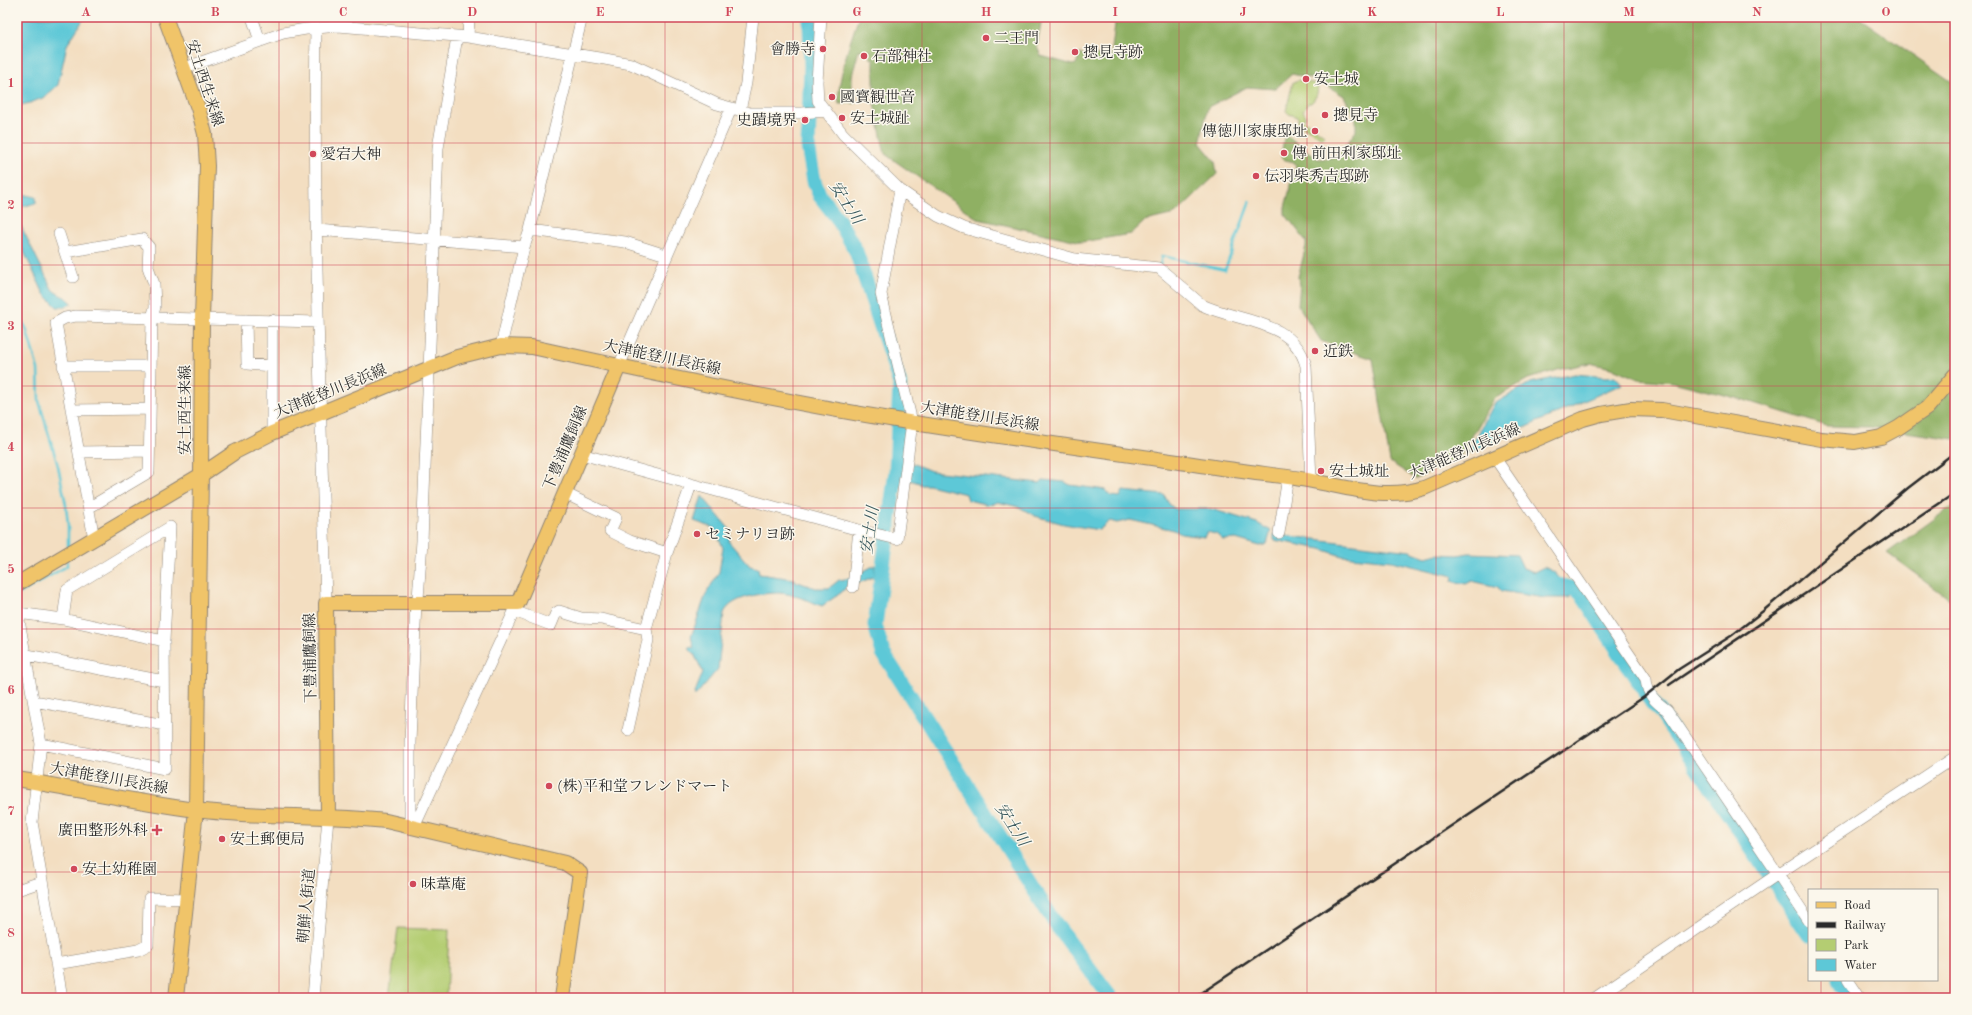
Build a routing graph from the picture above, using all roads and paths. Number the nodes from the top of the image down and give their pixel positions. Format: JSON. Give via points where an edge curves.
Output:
{"nodes":[{"id":1,"x":165,"y":17,"type":"edge"},
{"id":2,"x":252,"y":17,"type":"edge"},
{"id":3,"x":469,"y":17,"type":"edge"},
{"id":4,"x":582,"y":17,"type":"edge"},
{"id":5,"x":753,"y":17,"type":"edge"},
{"id":6,"x":821,"y":17,"type":"edge"},
{"id":7,"x":316,"y":28,"type":"junction"},
{"id":8,"x":462,"y":37,"type":"junction"},
{"id":9,"x":260,"y":41,"type":"junction"},
{"id":10,"x":573,"y":53,"type":"junction"},
{"id":11,"x":182,"y":68,"type":"junction"},
{"id":12,"x":736,"y":110,"type":"junction"},
{"id":13,"x":823,"y":112,"type":"junction"},
{"id":14,"x":900,"y":190,"type":"junction"},
{"id":15,"x":317,"y":230,"type":"junction"},
{"id":16,"x":530,"y":230,"type":"junction"},
{"id":17,"x":59,"y":234,"type":"dead end"},
{"id":18,"x":435,"y":240,"type":"junction"},
{"id":19,"x":524,"y":247,"type":"junction"},
{"id":20,"x":66,"y":252,"type":"junction"},
{"id":21,"x":666,"y":255,"type":"junction"},
{"id":22,"x":73,"y":277,"type":"dead end"},
{"id":23,"x":152,"y":318,"type":"junction"},
{"id":24,"x":202,"y":319,"type":"junction"},
{"id":25,"x":246,"y":320,"type":"junction"},
{"id":26,"x":272,"y":320,"type":"junction"},
{"id":27,"x":318,"y":322,"type":"junction"},
{"id":28,"x":501,"y":346,"type":"junction"},
{"id":29,"x":63,"y":366,"type":"junction"},
{"id":30,"x":151,"y":366,"type":"junction"},
{"id":31,"x":272,"y":366,"type":"junction"},
{"id":32,"x":619,"y":366,"type":"junction"},
{"id":33,"x":429,"y":369,"type":"junction"},
{"id":34,"x":1955,"y":375,"type":"edge"},
{"id":35,"x":150,"y":409,"type":"junction"},
{"id":36,"x":71,"y":410,"type":"junction"},
{"id":37,"x":320,"y":413,"type":"junction"},
{"id":38,"x":902,"y":421,"type":"junction"},
{"id":39,"x":272,"y":432,"type":"junction"},
{"id":40,"x":149,"y":451,"type":"junction"},
{"id":41,"x":79,"y":452,"type":"junction"},
{"id":42,"x":581,"y":454,"type":"junction"},
{"id":43,"x":1495,"y":458,"type":"junction"},
{"id":44,"x":201,"y":476,"type":"junction"},
{"id":45,"x":1288,"y":477,"type":"junction"},
{"id":46,"x":1311,"y":481,"type":"junction"},
{"id":47,"x":691,"y":485,"type":"junction"},
{"id":48,"x":564,"y":493,"type":"junction"},
{"id":49,"x":90,"y":507,"type":"junction"},
{"id":50,"x":859,"y":530,"type":"junction"},
{"id":51,"x":1279,"y":533,"type":"dead end"},
{"id":52,"x":94,"y":539,"type":"junction"},
{"id":53,"x":668,"y":553,"type":"junction"},
{"id":54,"x":853,"y":581,"type":"dead end"},
{"id":55,"x":17,"y":584,"type":"edge"},
{"id":56,"x":416,"y":602,"type":"junction"},
{"id":57,"x":326,"y":603,"type":"junction"},
{"id":58,"x":516,"y":607,"type":"junction"},
{"id":59,"x":18,"y":611,"type":"edge"},
{"id":60,"x":63,"y":619,"type":"junction"},
{"id":61,"x":646,"y":629,"type":"junction"},
{"id":62,"x":164,"y":641,"type":"junction"},
{"id":63,"x":27,"y":655,"type":"junction"},
{"id":64,"x":164,"y":681,"type":"junction"},
{"id":65,"x":34,"y":701,"type":"junction"},
{"id":66,"x":165,"y":725,"type":"junction"},
{"id":67,"x":628,"y":730,"type":"dead end"},
{"id":68,"x":41,"y":744,"type":"junction"},
{"id":69,"x":1955,"y":757,"type":"edge"},
{"id":70,"x":17,"y":779,"type":"edge"},
{"id":71,"x":38,"y":782,"type":"junction"},
{"id":72,"x":196,"y":810,"type":"junction"},
{"id":73,"x":328,"y":817,"type":"junction"},
{"id":74,"x":410,"y":828,"type":"junction"},
{"id":75,"x":1778,"y":874,"type":"junction"},
{"id":76,"x":42,"y":882,"type":"junction"},
{"id":77,"x":17,"y":890,"type":"edge"},
{"id":78,"x":188,"y":899,"type":"junction"},
{"id":79,"x":1808,"y":919,"type":"edge"},
{"id":80,"x":56,"y":964,"type":"junction"},
{"id":81,"x":1849,"y":981,"type":"edge"},
{"id":82,"x":62,"y":998,"type":"edge"},
{"id":83,"x":176,"y":998,"type":"edge"},
{"id":84,"x":313,"y":998,"type":"edge"},
{"id":85,"x":562,"y":998,"type":"edge"},
{"id":86,"x":1595,"y":998,"type":"edge"},
{"id":87,"x":1860,"y":998,"type":"edge"}],
"edges":[{"from":1,"to":11,"type":"main road","name":"安土西生来線"},
{"from":2,"to":9,"type":"street"},
{"from":3,"to":8,"type":"street"},
{"from":4,"to":10,"type":"street"},
{"from":5,"to":12,"type":"street","via":[[746,83]]},
{"from":6,"to":13,"type":"street","via":[[817,82],[818,101]]},
{"from":7,"to":8,"type":"street","via":[[338,26]]},
{"from":7,"to":9,"type":"street","via":[[283,33]]},
{"from":7,"to":15,"type":"street"},
{"from":8,"to":10,"type":"street"},
{"from":8,"to":18,"type":"street","via":[[438,148]]},
{"from":9,"to":11,"type":"street"},
{"from":10,"to":12,"type":"street","via":[[631,64],[717,104]]},
{"from":10,"to":16,"type":"street"},
{"from":11,"to":24,"type":"main road","name":"安土西生来線","via":[[205,134],[207,166]]},
{"from":12,"to":13,"type":"street"},
{"from":12,"to":21,"type":"street"},
{"from":13,"to":14,"type":"street"},
{"from":14,"to":38,"type":"street","via":[[881,294]]},
{"from":14,"to":46,"type":"street","via":[[938,216],[964,228],[1075,259],[1158,268],[1202,305],[1264,324],[1277,331],[1298,347],[1304,357]]},
{"from":15,"to":18,"type":"street"},
{"from":15,"to":27,"type":"street"},
{"from":16,"to":19,"type":"street"},
{"from":16,"to":21,"type":"street","via":[[625,242]]},
{"from":17,"to":20,"type":"street"},
{"from":18,"to":19,"type":"street"},
{"from":18,"to":33,"type":"street"},
{"from":19,"to":28,"type":"street"},
{"from":20,"to":22,"type":"street"},
{"from":20,"to":23,"type":"street","via":[[142,239],[149,247],[148,267],[154,284],[155,307]]},
{"from":21,"to":32,"type":"street"},
{"from":23,"to":24,"type":"street"},
{"from":23,"to":29,"type":"street","via":[[65,318],[56,323]]},
{"from":23,"to":30,"type":"street"},
{"from":24,"to":25,"type":"street"},
{"from":24,"to":44,"type":"main road","name":"安土西生来線"},
{"from":25,"to":26,"type":"street"},
{"from":25,"to":31,"type":"street","via":[[247,364]]},
{"from":26,"to":27,"type":"street"},
{"from":26,"to":31,"type":"street"},
{"from":27,"to":37,"type":"street"},
{"from":28,"to":32,"type":"main road","name":"大津能登川長浜線","via":[[532,347]]},
{"from":28,"to":33,"type":"main road","name":"大津能登川長浜線"},
{"from":29,"to":30,"type":"street"},
{"from":29,"to":36,"type":"street"},
{"from":30,"to":35,"type":"street"},
{"from":31,"to":39,"type":"street"},
{"from":32,"to":38,"type":"main road","name":"大津能登川長浜線"},
{"from":32,"to":42,"type":"main road","name":"下豊浦鷹飼線"},
{"from":33,"to":37,"type":"main road","name":"大津能登川長浜線"},
{"from":33,"to":56,"type":"street"},
{"from":34,"to":43,"type":"main road","name":"大津能登川長浜線","via":[[1927,408],[1898,428],[1881,437],[1855,442],[1821,439],[1676,412],[1631,409],[1583,419]]},
{"from":35,"to":36,"type":"street"},
{"from":35,"to":40,"type":"street"},
{"from":36,"to":41,"type":"street"},
{"from":37,"to":39,"type":"main road","name":"大津能登川長浜線"},
{"from":37,"to":57,"type":"street"},
{"from":38,"to":45,"type":"main road","name":"大津能登川長浜線"},
{"from":38,"to":50,"type":"street","via":[[908,455],[896,539]]},
{"from":39,"to":44,"type":"main road","name":"大津能登川長浜線","via":[[235,452]]},
{"from":40,"to":41,"type":"street"},
{"from":40,"to":49,"type":"street","via":[[149,472]]},
{"from":41,"to":49,"type":"street"},
{"from":42,"to":47,"type":"street"},
{"from":42,"to":48,"type":"main road","name":"下豊浦鷹飼線"},
{"from":43,"to":46,"type":"main road","name":"大津能登川長浜線","via":[[1424,488],[1400,494],[1372,493]]},
{"from":43,"to":75,"type":"street","via":[[1646,679],[1647,689],[1655,702],[1667,710]]},
{"from":44,"to":52,"type":"main road","name":"大津能登川長浜線"},
{"from":44,"to":72,"type":"main road","name":"安土西生来線"},
{"from":45,"to":46,"type":"main road","name":"大津能登川長浜線"},
{"from":45,"to":51,"type":"street"},
{"from":47,"to":50,"type":"street"},
{"from":47,"to":53,"type":"street"},
{"from":48,"to":53,"type":"street","via":[[616,518],[610,531],[630,541]]},
{"from":48,"to":58,"type":"main road","name":"下豊浦鷹飼線"},
{"from":49,"to":52,"type":"street"},
{"from":50,"to":54,"type":"street"},
{"from":52,"to":55,"type":"main road","name":"大津能登川長浜線"},
{"from":53,"to":61,"type":"street"},
{"from":56,"to":57,"type":"main road","name":"下豊浦鷹飼線"},
{"from":56,"to":58,"type":"main road","name":"下豊浦鷹飼線"},
{"from":56,"to":74,"type":"street","via":[[410,742]]},
{"from":57,"to":73,"type":"main road","name":"下豊浦鷹飼線"},
{"from":58,"to":61,"type":"street","via":[[551,625],[556,613],[560,611],[581,618],[601,619]]},
{"from":58,"to":74,"type":"street","via":[[416,823]]},
{"from":59,"to":60,"type":"street"},
{"from":59,"to":63,"type":"street"},
{"from":60,"to":62,"type":"street"},
{"from":60,"to":62,"type":"street","via":[[67,590],[170,527]]},
{"from":61,"to":67,"type":"street","via":[[648,640]]},
{"from":62,"to":64,"type":"street"},
{"from":63,"to":64,"type":"street"},
{"from":63,"to":65,"type":"street"},
{"from":64,"to":66,"type":"street"},
{"from":65,"to":66,"type":"street"},
{"from":65,"to":68,"type":"street"},
{"from":66,"to":68,"type":"street","via":[[165,769]]},
{"from":68,"to":71,"type":"street"},
{"from":69,"to":75,"type":"street"},
{"from":70,"to":71,"type":"main road","name":"大津能登川長浜線"},
{"from":71,"to":72,"type":"main road","name":"大津能登川長浜線"},
{"from":71,"to":76,"type":"street","via":[[32,822]]},
{"from":72,"to":73,"type":"main road"},
{"from":72,"to":78,"type":"main road"},
{"from":73,"to":74,"type":"main road","via":[[386,821]]},
{"from":73,"to":84,"type":"street","name":"朝鮮人街道"},
{"from":74,"to":85,"type":"main road","via":[[565,863],[580,873]]},
{"from":75,"to":79,"type":"street"},
{"from":75,"to":86,"type":"street"},
{"from":76,"to":77,"type":"street"},
{"from":76,"to":80,"type":"street"},
{"from":78,"to":80,"type":"street","via":[[149,898],[148,945],[138,950]]},
{"from":78,"to":83,"type":"main road"},
{"from":80,"to":82,"type":"street"},
{"from":81,"to":87,"type":"street"}]}
